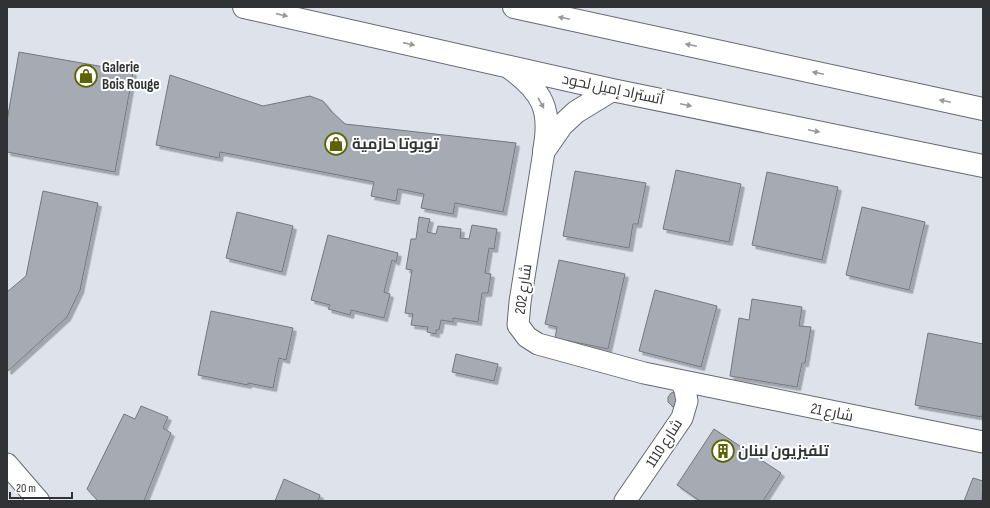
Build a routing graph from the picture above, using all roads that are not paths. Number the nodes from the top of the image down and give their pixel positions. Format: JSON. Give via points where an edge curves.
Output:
{"nodes":[{"id":1,"x":244,"y":7,"type":"edge"},
{"id":2,"x":514,"y":7,"type":"edge"},
{"id":3,"x":505,"y":65,"type":"junction"},
{"id":4,"x":612,"y":90,"type":"junction"},
{"id":5,"x":983,"y":109,"type":"edge"},
{"id":6,"x":544,"y":151,"type":"junction"},
{"id":7,"x":983,"y":166,"type":"edge"},
{"id":8,"x":681,"y":381,"type":"junction"},
{"id":9,"x":983,"y":442,"type":"edge"},
{"id":10,"x":7,"y":464,"type":"edge"},
{"id":11,"x":29,"y":498,"type":"edge"},
{"id":12,"x":625,"y":501,"type":"edge"}],
"edges":[{"from":1,"to":3,"type":"highway","name":"أتستراد إميل لحود","one_way":true},
{"from":5,"to":2,"type":"highway","one_way":true},
{"from":3,"to":4,"type":"highway","name":"أتستراد إميل لحود"},
{"from":3,"to":6,"type":"highway","one_way":true,"via":[[526,80],[545,108],[547,134]]},
{"from":4,"to":6,"type":"highway","via":[[576,112],[562,125]]},
{"from":4,"to":7,"type":"highway","name":"أتستراد إميل لحود","one_way":true},
{"from":6,"to":8,"type":"street","name":"شارع 202","via":[[518,325],[527,337],[538,344]]},
{"from":8,"to":9,"type":"street","name":"شارع 21"},
{"from":8,"to":12,"type":"street","name":"شارع 1110","via":[[687,402],[682,418]]},
{"from":10,"to":11,"type":"street"}]}
